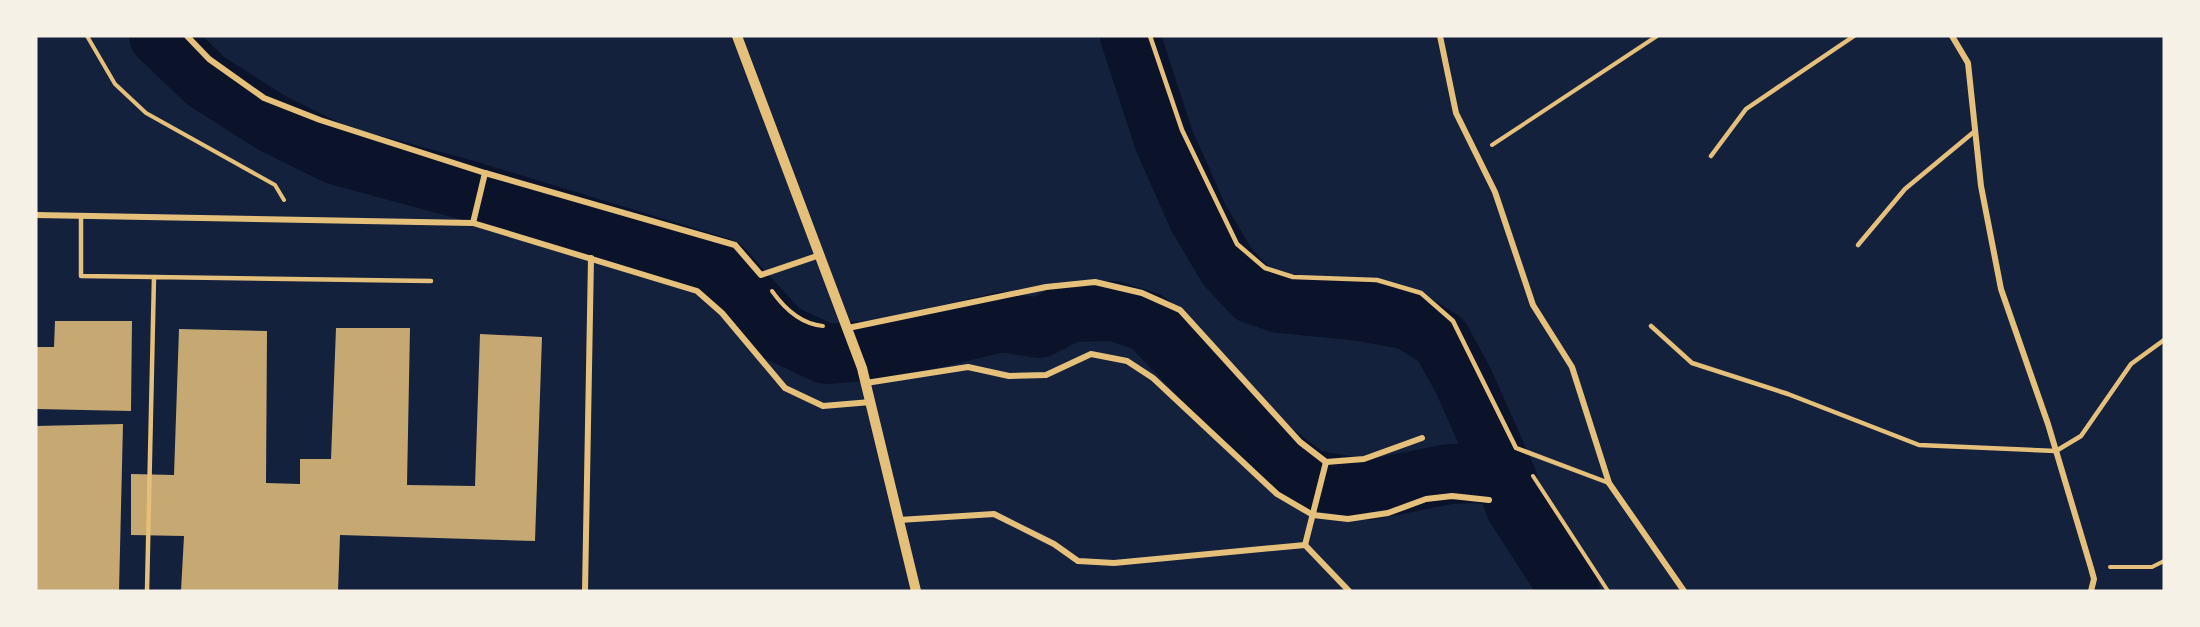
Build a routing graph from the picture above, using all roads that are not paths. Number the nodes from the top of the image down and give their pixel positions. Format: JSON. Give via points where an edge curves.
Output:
{"nodes":[{"id":1,"x":187,"y":36,"type":"edge"},
{"id":2,"x":737,"y":36,"type":"edge"},
{"id":3,"x":1150,"y":36,"type":"edge"},
{"id":4,"x":1440,"y":36,"type":"edge"},
{"id":5,"x":1854,"y":36,"type":"edge"},
{"id":6,"x":1952,"y":36,"type":"edge"},
{"id":7,"x":1975,"y":131,"type":"junction"},
{"id":8,"x":1712,"y":156,"type":"dead end"},
{"id":9,"x":485,"y":173,"type":"junction"},
{"id":10,"x":36,"y":215,"type":"edge"},
{"id":11,"x":81,"y":216,"type":"junction"},
{"id":12,"x":473,"y":222,"type":"junction"},
{"id":13,"x":1858,"y":246,"type":"dead end"},
{"id":14,"x":820,"y":255,"type":"junction"},
{"id":15,"x":591,"y":258,"type":"junction"},
{"id":16,"x":154,"y":277,"type":"junction"},
{"id":17,"x":431,"y":281,"type":"dead end"},
{"id":18,"x":1651,"y":326,"type":"dead end"},
{"id":19,"x":850,"y":332,"type":"junction"},
{"id":20,"x":2164,"y":340,"type":"edge"},
{"id":21,"x":866,"y":383,"type":"junction"},
{"id":22,"x":871,"y":402,"type":"junction"},
{"id":23,"x":1422,"y":438,"type":"dead end"},
{"id":24,"x":2056,"y":451,"type":"junction"},
{"id":25,"x":1326,"y":462,"type":"junction"},
{"id":26,"x":1609,"y":483,"type":"junction"},
{"id":27,"x":1489,"y":500,"type":"dead end"},
{"id":28,"x":1313,"y":515,"type":"junction"},
{"id":29,"x":899,"y":520,"type":"junction"},
{"id":30,"x":1305,"y":546,"type":"junction"},
{"id":31,"x":147,"y":591,"type":"edge"},
{"id":32,"x":585,"y":591,"type":"edge"},
{"id":33,"x":916,"y":591,"type":"edge"},
{"id":34,"x":1349,"y":591,"type":"edge"},
{"id":35,"x":1684,"y":591,"type":"edge"},
{"id":36,"x":2091,"y":591,"type":"edge"}],
"edges":[{"from":1,"to":9,"type":"street","via":[[209,59],[264,98]]},
{"from":2,"to":14,"type":"street"},
{"from":3,"to":26,"type":"lane","via":[[1182,130],[1237,244],[1265,268],[1293,277],[1377,280],[1420,293],[1452,321],[1515,448]]},
{"from":4,"to":26,"type":"street","via":[[1456,113],[1495,192],[1533,305],[1572,367]]},
{"from":5,"to":8,"type":"lane","via":[[1746,109]]},
{"from":6,"to":7,"type":"street","via":[[1968,63]]},
{"from":7,"to":13,"type":"lane","via":[[1905,189]]},
{"from":7,"to":24,"type":"street","via":[[1981,186],[2001,289]]},
{"from":9,"to":12,"type":"street"},
{"from":9,"to":14,"type":"street","via":[[735,245],[761,275]]},
{"from":10,"to":11,"type":"street"},
{"from":11,"to":12,"type":"street"},
{"from":11,"to":16,"type":"lane","via":[[81,276]]},
{"from":12,"to":15,"type":"street"},
{"from":14,"to":19,"type":"street"},
{"from":15,"to":22,"type":"street","via":[[697,291],[722,313],[785,388],[823,406]]},
{"from":15,"to":32,"type":"street"},
{"from":16,"to":17,"type":"lane"},
{"from":16,"to":31,"type":"lane"},
{"from":18,"to":24,"type":"lane","via":[[1692,363],[1788,394],[1919,445]]},
{"from":19,"to":21,"type":"street"},
{"from":19,"to":25,"type":"street","via":[[1046,287],[1095,282],[1142,292],[1180,310],[1299,442]]},
{"from":20,"to":24,"type":"lane","via":[[2131,364],[2081,436]]},
{"from":21,"to":22,"type":"street"},
{"from":21,"to":28,"type":"street","via":[[968,367],[1009,376],[1047,375],[1091,354],[1127,361],[1153,378],[1277,494]]},
{"from":22,"to":29,"type":"street"},
{"from":23,"to":25,"type":"street","via":[[1364,459]]},
{"from":24,"to":36,"type":"street","via":[[2091,567]]},
{"from":25,"to":28,"type":"street"},
{"from":26,"to":35,"type":"street"},
{"from":27,"to":28,"type":"street","via":[[1452,496],[1348,519]]},
{"from":28,"to":30,"type":"street"},
{"from":29,"to":30,"type":"street","via":[[994,514],[1054,544],[1078,561],[1114,563]]},
{"from":29,"to":33,"type":"street"},
{"from":30,"to":34,"type":"street"}]}
